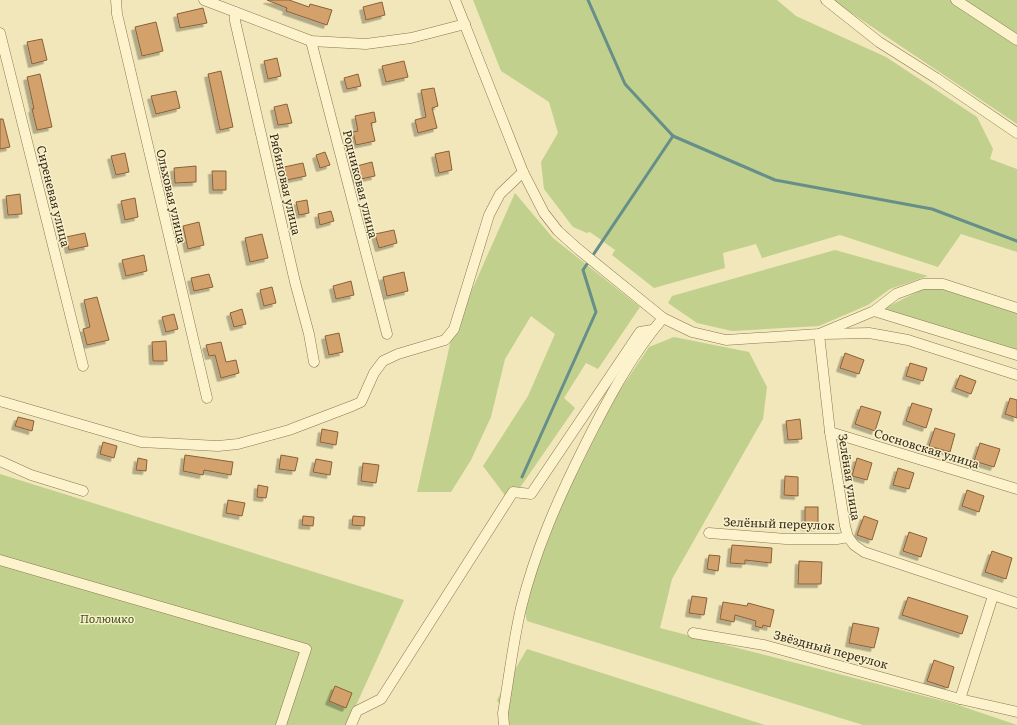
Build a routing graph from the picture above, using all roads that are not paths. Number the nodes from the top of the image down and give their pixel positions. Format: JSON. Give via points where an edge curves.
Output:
{"nodes":[{"id":1,"x":116,"y":0,"type":"edge"},
{"id":2,"x":204,"y":0,"type":"edge"},
{"id":3,"x":456,"y":0,"type":"edge"},
{"id":4,"x":826,"y":0,"type":"edge"},
{"id":5,"x":956,"y":0,"type":"edge"},
{"id":6,"x":235,"y":12,"type":"junction"},
{"id":7,"x":465,"y":24,"type":"junction"},
{"id":8,"x":0,"y":32,"type":"edge"},
{"id":9,"x":1017,"y":40,"type":"edge"},
{"id":10,"x":311,"y":41,"type":"junction"},
{"id":11,"x":1017,"y":133,"type":"edge"},
{"id":12,"x":523,"y":172,"type":"junction"},
{"id":13,"x":1017,"y":308,"type":"edge"},
{"id":14,"x":874,"y":311,"type":"junction"},
{"id":15,"x":663,"y":318,"type":"junction"},
{"id":16,"x":652,"y":330,"type":"junction"},
{"id":17,"x":386,"y":334,"type":"dead end"},
{"id":18,"x":819,"y":334,"type":"junction"},
{"id":19,"x":1017,"y":355,"type":"edge"},
{"id":20,"x":314,"y":362,"type":"dead end"},
{"id":21,"x":83,"y":366,"type":"dead end"},
{"id":22,"x":1017,"y":375,"type":"edge"},
{"id":23,"x":207,"y":398,"type":"dead end"},
{"id":24,"x":0,"y":401,"type":"edge"},
{"id":25,"x":830,"y":432,"type":"junction"},
{"id":26,"x":0,"y":460,"type":"edge"},
{"id":27,"x":1017,"y":489,"type":"edge"},
{"id":28,"x":83,"y":491,"type":"dead end"},
{"id":29,"x":709,"y":533,"type":"dead end"},
{"id":30,"x":848,"y":537,"type":"junction"},
{"id":31,"x":0,"y":560,"type":"edge"},
{"id":32,"x":993,"y":596,"type":"junction"},
{"id":33,"x":1017,"y":604,"type":"edge"},
{"id":34,"x":693,"y":633,"type":"dead end"},
{"id":35,"x":960,"y":699,"type":"junction"},
{"id":36,"x":1017,"y":712,"type":"edge"},
{"id":37,"x":282,"y":725,"type":"edge"},
{"id":38,"x":351,"y":725,"type":"edge"},
{"id":39,"x":504,"y":725,"type":"edge"}],
"edges":[{"from":1,"to":23,"type":"street","name":"Ольховая улица","via":[[157,191]]},
{"from":2,"to":6,"type":"street"},
{"from":3,"to":7,"type":"street"},
{"from":4,"to":11,"type":"street","via":[[879,42]]},
{"from":5,"to":9,"type":"street"},
{"from":6,"to":10,"type":"street"},
{"from":6,"to":20,"type":"street","name":"Рябиновая улица"},
{"from":7,"to":10,"type":"street","via":[[411,38],[366,44]]},
{"from":7,"to":12,"type":"street"},
{"from":8,"to":21,"type":"street","name":"Сиреневая улица"},
{"from":10,"to":17,"type":"street","name":"Родниковая улица"},
{"from":12,"to":15,"type":"street","via":[[544,213],[558,231]]},
{"from":12,"to":24,"type":"street","via":[[500,194],[489,215],[454,329],[445,340],[383,361],[374,373],[361,402],[352,406],[289,430],[238,444],[218,446],[142,442]]},
{"from":13,"to":14,"type":"street","via":[[943,284],[924,284],[896,294]]},
{"from":14,"to":18,"type":"street"},
{"from":14,"to":19,"type":"street"},
{"from":15,"to":16,"type":"street"},
{"from":15,"to":18,"type":"street","via":[[692,332],[726,340]]},
{"from":16,"to":38,"type":"street","via":[[640,332],[531,494],[513,492],[380,699],[356,711]]},
{"from":16,"to":39,"type":"street","via":[[608,398],[555,504],[521,609],[503,713]]},
{"from":18,"to":22,"type":"street","via":[[869,333],[908,340]]},
{"from":18,"to":25,"type":"street","name":"Зелёная улица"},
{"from":25,"to":27,"type":"street","name":"Сосновская улица"},
{"from":25,"to":30,"type":"street","name":"Зелёная улица"},
{"from":26,"to":28,"type":"street","via":[[31,475]]},
{"from":29,"to":30,"type":"street","name":"Зелёный переулок","via":[[786,539]]},
{"from":30,"to":32,"type":"street","name":"Зелёная улица","via":[[864,552]]},
{"from":31,"to":37,"type":"street","via":[[306,650]]},
{"from":32,"to":33,"type":"street","name":"Зелёная улица"},
{"from":32,"to":35,"type":"street"},
{"from":34,"to":35,"type":"street","name":"Звёздный переулок","via":[[786,650]]},
{"from":35,"to":36,"type":"street","name":"Звёздный переулок"}]}
